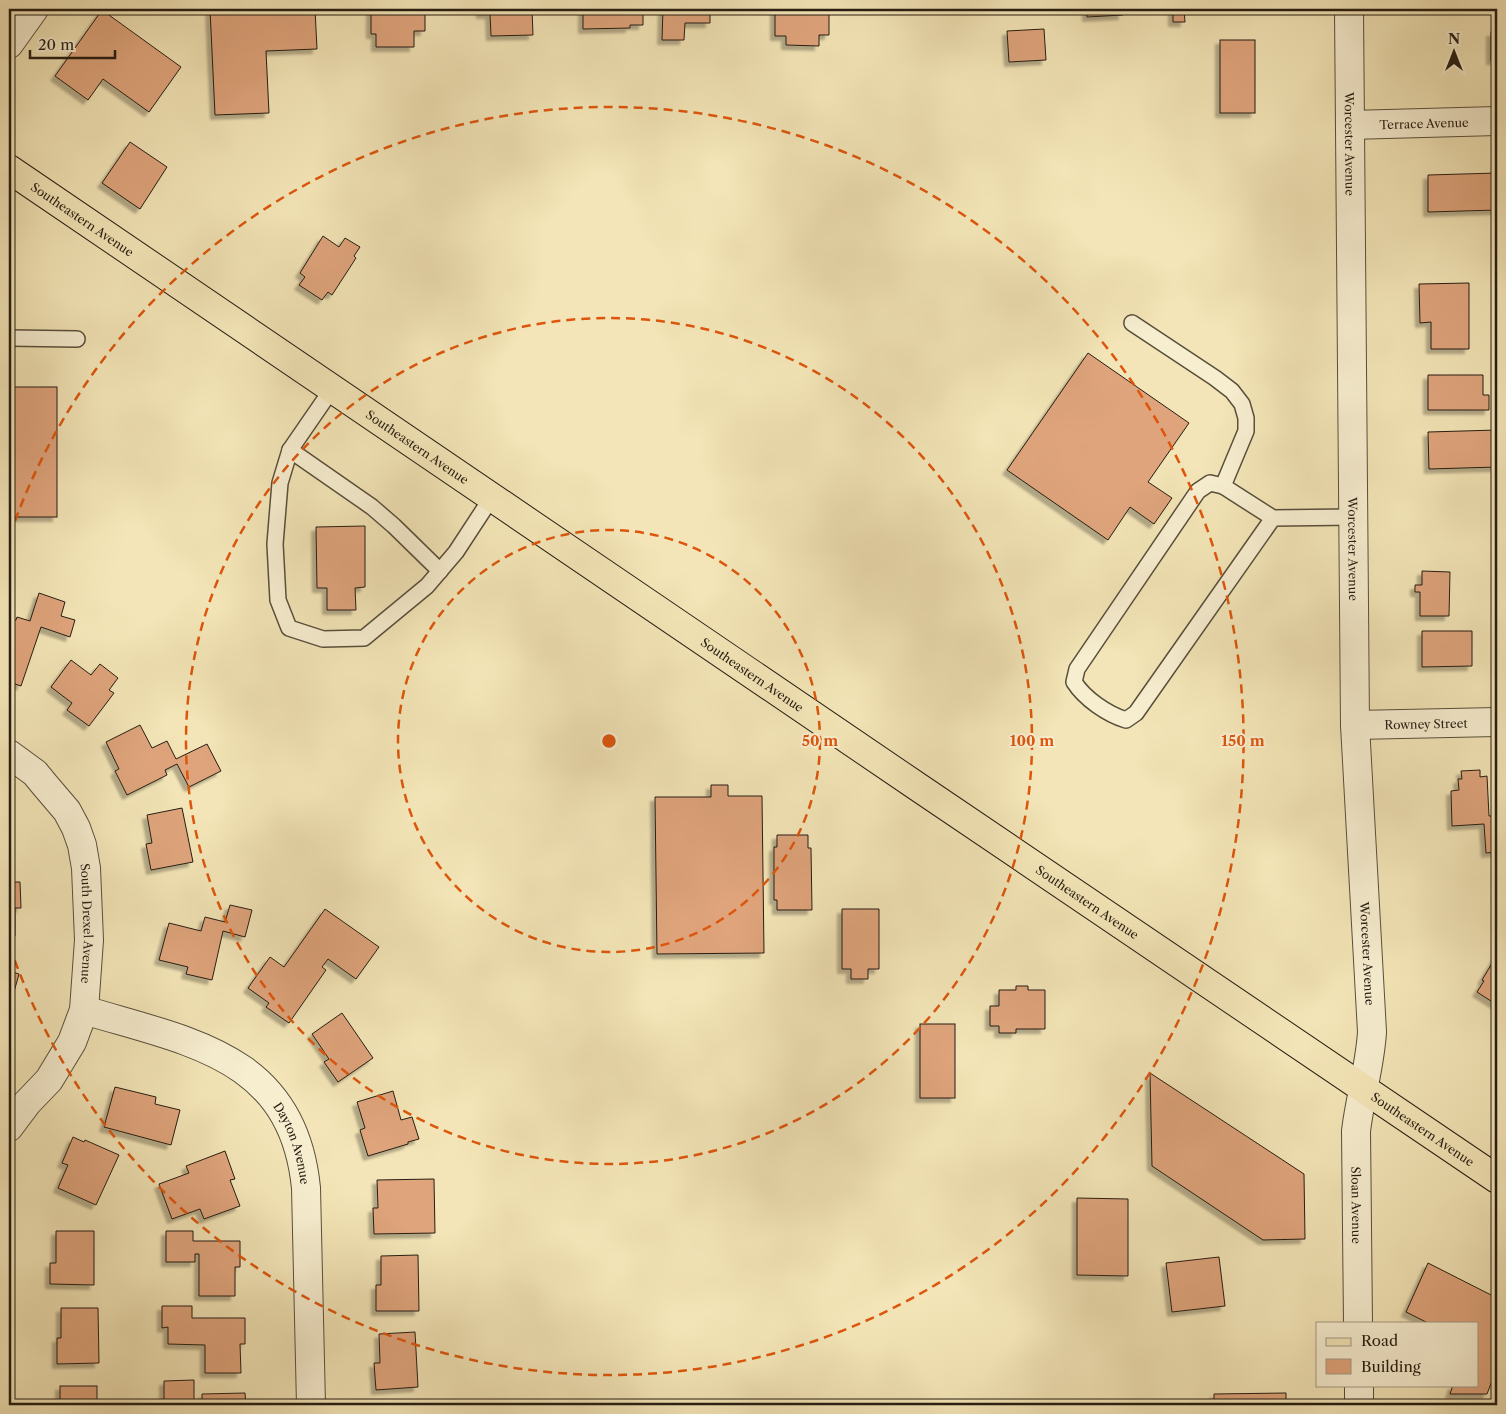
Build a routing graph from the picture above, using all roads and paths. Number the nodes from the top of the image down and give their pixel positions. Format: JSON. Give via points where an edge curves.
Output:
{"nodes":[{"id":1,"x":34,"y":9,"type":"edge"},
{"id":2,"x":1349,"y":9,"type":"edge"},
{"id":3,"x":9,"y":44,"type":"edge"},
{"id":4,"x":1497,"y":121,"type":"edge"},
{"id":5,"x":1350,"y":125,"type":"junction"},
{"id":6,"x":9,"y":169,"type":"edge"},
{"id":7,"x":1132,"y":323,"type":"dead end"},
{"id":8,"x":9,"y":338,"type":"edge"},
{"id":9,"x":77,"y":339,"type":"dead end"},
{"id":10,"x":332,"y":389,"type":"junction"},
{"id":11,"x":290,"y":450,"type":"junction"},
{"id":12,"x":1223,"y":486,"type":"junction"},
{"id":13,"x":492,"y":497,"type":"junction"},
{"id":14,"x":1273,"y":518,"type":"junction"},
{"id":15,"x":1353,"y":518,"type":"junction"},
{"id":16,"x":440,"y":571,"type":"junction"},
{"id":17,"x":1497,"y":722,"type":"edge"},
{"id":18,"x":1355,"y":725,"type":"junction"},
{"id":19,"x":9,"y":754,"type":"edge"},
{"id":20,"x":84,"y":1010,"type":"junction"},
{"id":21,"x":1364,"y":1088,"type":"junction"},
{"id":22,"x":9,"y":1127,"type":"edge"},
{"id":23,"x":1497,"y":1178,"type":"edge"},
{"id":24,"x":1358,"y":1322,"type":"edge"},
{"id":25,"x":1359,"y":1386,"type":"edge"},
{"id":26,"x":311,"y":1405,"type":"edge"},
{"id":27,"x":1359,"y":1405,"type":"edge"}],
"edges":[{"from":1,"to":3,"type":"street"},
{"from":2,"to":5,"type":"street","name":"Worcester Avenue"},
{"from":4,"to":5,"type":"street","name":"Terrace Avenue"},
{"from":5,"to":15,"type":"street","name":"Worcester Avenue"},
{"from":6,"to":10,"type":"main road","name":"Southeastern Avenue"},
{"from":7,"to":12,"type":"lane","via":[[1215,378],[1242,404],[1246,431]]},
{"from":8,"to":9,"type":"lane"},
{"from":10,"to":11,"type":"lane"},
{"from":10,"to":13,"type":"main road","name":"Southeastern Avenue"},
{"from":11,"to":16,"type":"lane","via":[[372,507]]},
{"from":11,"to":16,"type":"lane","via":[[280,483],[275,544],[278,600],[289,628],[323,640],[364,638],[427,586]]},
{"from":12,"to":14,"type":"lane"},
{"from":12,"to":14,"type":"lane","via":[[1210,483],[1198,491],[1077,668],[1074,682],[1080,692],[1115,716],[1126,720],[1136,713]]},
{"from":13,"to":16,"type":"lane","via":[[465,540]]},
{"from":13,"to":21,"type":"main road","name":"Southeastern Avenue"},
{"from":14,"to":15,"type":"lane"},
{"from":15,"to":18,"type":"street","name":"Worcester Avenue"},
{"from":17,"to":18,"type":"street","name":"Rowney Street"},
{"from":18,"to":21,"type":"street","name":"Worcester Avenue","via":[[1372,1032]]},
{"from":19,"to":20,"type":"street","name":"South Drexel Avenue","via":[[35,773],[67,811],[82,845],[89,940]]},
{"from":20,"to":22,"type":"street","name":"South Drexel Avenue","via":[[62,1060]]},
{"from":20,"to":26,"type":"street","name":"Dayton Avenue","via":[[210,1050],[234,1062],[265,1088],[281,1109],[299,1148],[306,1188]]},
{"from":21,"to":23,"type":"main road","name":"Southeastern Avenue"},
{"from":21,"to":24,"type":"street","name":"Sloan Avenue","via":[[1356,1131]]},
{"from":25,"to":27,"type":"street"}]}
